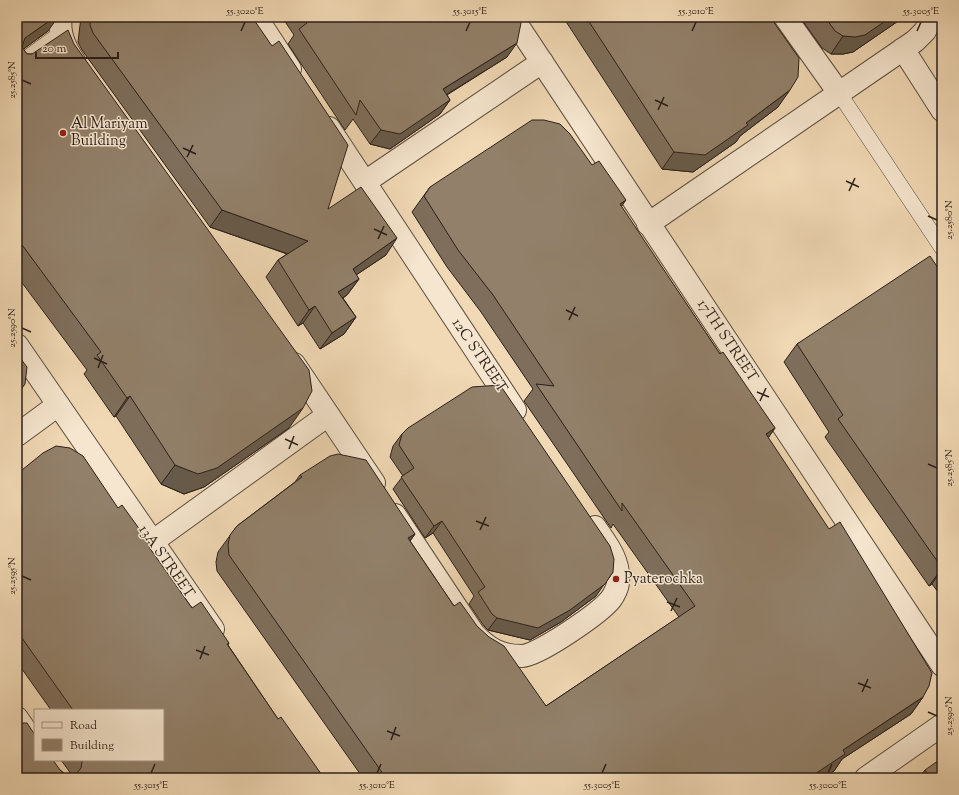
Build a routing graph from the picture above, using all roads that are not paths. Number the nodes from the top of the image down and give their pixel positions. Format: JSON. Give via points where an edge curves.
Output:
{"nodes":[{"id":1,"x":256,"y":17,"type":"edge"},
{"id":2,"x":512,"y":17,"type":"edge"},
{"id":3,"x":785,"y":17,"type":"edge"},
{"id":4,"x":935,"y":19,"type":"edge"},
{"id":5,"x":60,"y":22,"type":"edge"},
{"id":6,"x":903,"y":49,"type":"junction"},
{"id":7,"x":542,"y":62,"type":"junction"},
{"id":8,"x":17,"y":65,"type":"edge"},
{"id":9,"x":85,"y":75,"type":"edge"},
{"id":10,"x":299,"y":83,"type":"edge"},
{"id":11,"x":839,"y":93,"type":"junction"},
{"id":12,"x":317,"y":110,"type":"edge"},
{"id":13,"x":942,"y":110,"type":"edge"},
{"id":14,"x":365,"y":182,"type":"junction"},
{"id":15,"x":648,"y":224,"type":"junction"},
{"id":16,"x":942,"y":248,"type":"edge"},
{"id":17,"x":17,"y":345,"type":"edge"},
{"id":18,"x":282,"y":347,"type":"edge"},
{"id":19,"x":58,"y":405,"type":"junction"},
{"id":20,"x":328,"y":415,"type":"junction"},
{"id":21,"x":525,"y":423,"type":"edge"},
{"id":22,"x":17,"y":435,"type":"edge"},
{"id":23,"x":582,"y":508,"type":"edge"},
{"id":24,"x":152,"y":542,"type":"junction"},
{"id":25,"x":225,"y":647,"type":"edge"},
{"id":26,"x":942,"y":665,"type":"edge"},
{"id":27,"x":17,"y":718,"type":"edge"},
{"id":28,"x":942,"y":725,"type":"edge"},
{"id":29,"x":34,"y":743,"type":"edge"},
{"id":30,"x":866,"y":778,"type":"edge"}],
"edges":[{"from":1,"to":10,"type":"street"},
{"from":2,"to":7,"type":"street","name":"17TH STREET"},
{"from":3,"to":11,"type":"street"},
{"from":4,"to":6,"type":"street","via":[[915,41]]},
{"from":5,"to":8,"type":"lane"},
{"from":5,"to":9,"type":"street","via":[[71,56]]},
{"from":6,"to":11,"type":"street"},
{"from":6,"to":13,"type":"street"},
{"from":7,"to":14,"type":"street"},
{"from":7,"to":15,"type":"street","name":"17TH STREET"},
{"from":11,"to":15,"type":"street"},
{"from":11,"to":16,"type":"lane"},
{"from":12,"to":14,"type":"street","name":"12C STREET"},
{"from":14,"to":21,"type":"street","name":"12C STREET"},
{"from":15,"to":26,"type":"street","name":"17TH STREET"},
{"from":17,"to":19,"type":"street","name":"13A STREET"},
{"from":18,"to":20,"type":"street"},
{"from":19,"to":22,"type":"street"},
{"from":19,"to":24,"type":"street","name":"13A STREET"},
{"from":20,"to":23,"type":"street","via":[[474,634],[487,647],[505,655],[524,656],[541,650],[600,610],[612,598],[618,584],[618,568],[613,553]]},
{"from":20,"to":24,"type":"street"},
{"from":24,"to":25,"type":"street","name":"13A STREET"},
{"from":27,"to":29,"type":"street"},
{"from":28,"to":30,"type":"street"}]}
